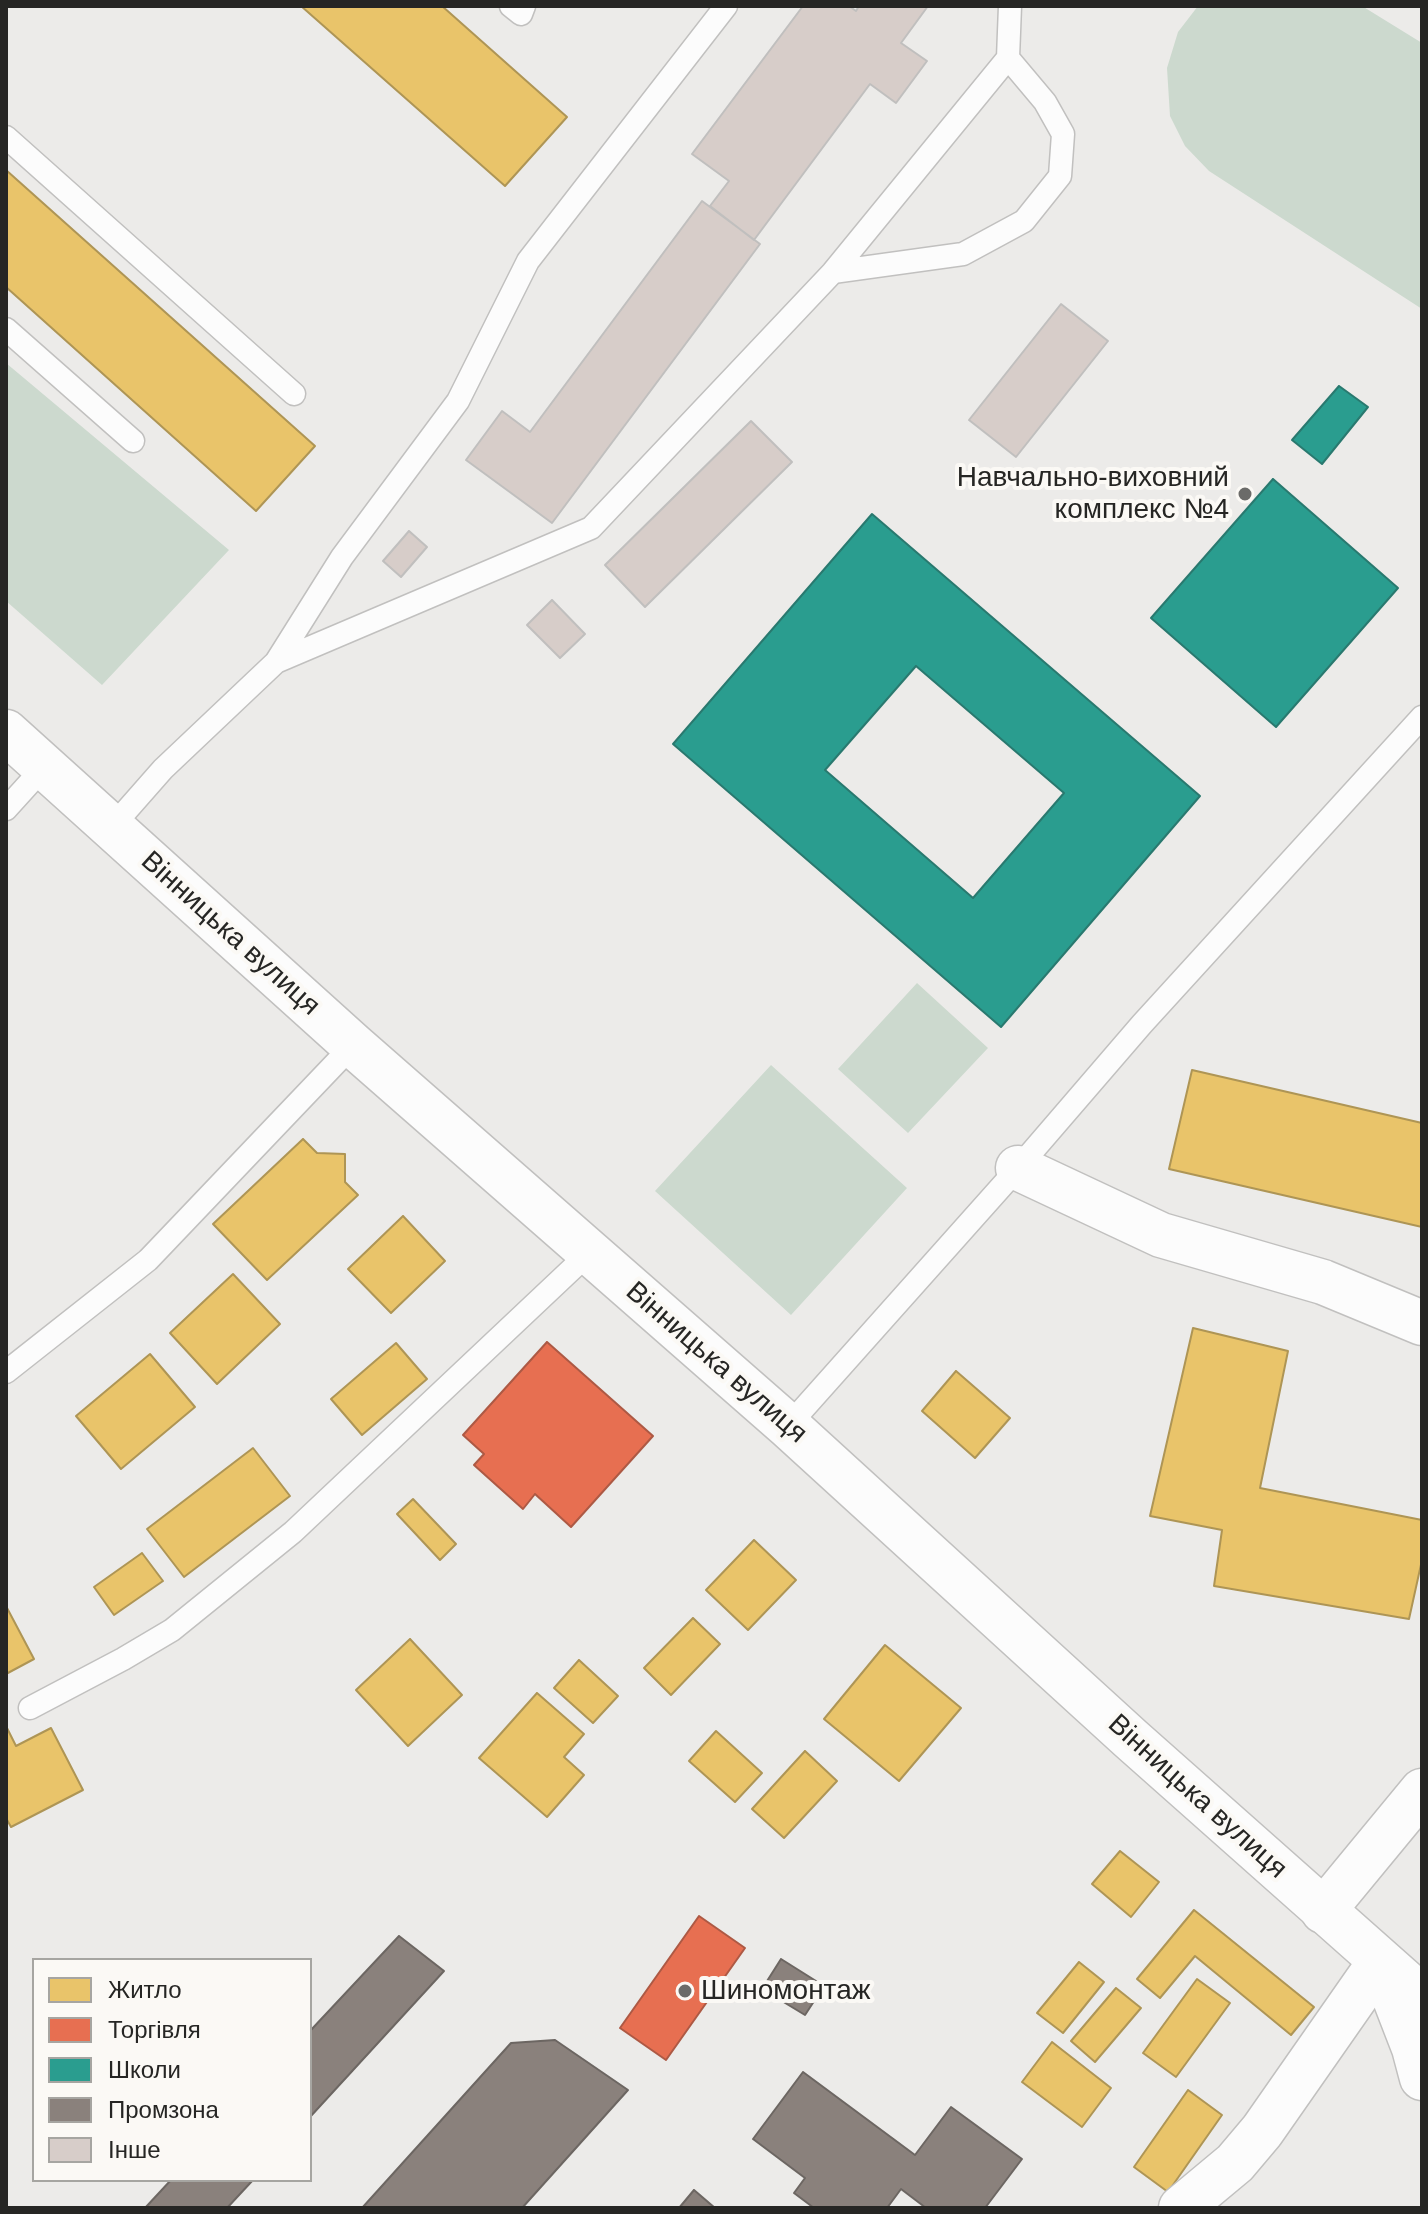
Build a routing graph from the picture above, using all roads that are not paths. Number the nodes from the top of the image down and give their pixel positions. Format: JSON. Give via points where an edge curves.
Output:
{"nodes":[{"id":1,"x":511,"y":6,"type":"edge"},
{"id":2,"x":524,"y":6,"type":"edge"},
{"id":3,"x":726,"y":6,"type":"edge"},
{"id":4,"x":1010,"y":6,"type":"edge"},
{"id":5,"x":1008,"y":58,"type":"junction"},
{"id":6,"x":6,"y":137,"type":"edge"},
{"id":7,"x":833,"y":272,"type":"junction"},
{"id":8,"x":6,"y":329,"type":"edge"},
{"id":9,"x":294,"y":394,"type":"dead end"},
{"id":10,"x":133,"y":441,"type":"dead end"},
{"id":11,"x":276,"y":662,"type":"junction"},
{"id":12,"x":1422,"y":717,"type":"edge"},
{"id":13,"x":6,"y":732,"type":"edge"},
{"id":14,"x":45,"y":766,"type":"junction"},
{"id":15,"x":6,"y":809,"type":"edge"},
{"id":16,"x":112,"y":827,"type":"junction"},
{"id":17,"x":353,"y":1045,"type":"junction"},
{"id":18,"x":1018,"y":1168,"type":"junction"},
{"id":19,"x":590,"y":1252,"type":"junction"},
{"id":20,"x":1422,"y":1323,"type":"edge"},
{"id":21,"x":6,"y":1372,"type":"edge"},
{"id":22,"x":788,"y":1426,"type":"junction"},
{"id":23,"x":30,"y":1708,"type":"dead end"},
{"id":24,"x":1422,"y":1791,"type":"edge"},
{"id":25,"x":1323,"y":1911,"type":"junction"},
{"id":26,"x":1380,"y":1962,"type":"junction"},
{"id":27,"x":1422,"y":1997,"type":"edge"},
{"id":28,"x":1422,"y":2078,"type":"edge"},
{"id":29,"x":1181,"y":2208,"type":"edge"}],
"edges":[{"from":1,"to":2,"type":"lane","via":[[521,14]]},
{"from":3,"to":11,"type":"lane","via":[[528,261],[458,401],[342,557]]},
{"from":4,"to":5,"type":"lane"},
{"from":5,"to":7,"type":"lane"},
{"from":5,"to":7,"type":"lane","via":[[1045,102],[1063,134],[1060,176],[1024,221],[963,254]]},
{"from":6,"to":9,"type":"lane"},
{"from":7,"to":11,"type":"lane","via":[[591,528]]},
{"from":8,"to":10,"type":"lane"},
{"from":11,"to":16,"type":"lane","via":[[163,769]]},
{"from":12,"to":18,"type":"lane"},
{"from":13,"to":14,"type":"main road","name":"Вінницька вулиця"},
{"from":14,"to":15,"type":"lane"},
{"from":14,"to":16,"type":"main road","name":"Вінницька вулиця"},
{"from":16,"to":17,"type":"main road","name":"Вінницька вулиця"},
{"from":17,"to":19,"type":"main road","name":"Вінницька вулиця"},
{"from":17,"to":21,"type":"lane","via":[[148,1260]]},
{"from":18,"to":20,"type":"main road","via":[[1161,1235],[1323,1282]]},
{"from":18,"to":22,"type":"lane"},
{"from":19,"to":22,"type":"main road","name":"Вінницька вулиця"},
{"from":19,"to":23,"type":"lane","via":[[293,1532],[172,1630]]},
{"from":22,"to":25,"type":"main road","name":"Вінницька вулиця"},
{"from":24,"to":25,"type":"main road"},
{"from":25,"to":26,"type":"main road","name":"Вінницька вулиця"},
{"from":26,"to":27,"type":"main road","name":"Вінницька вулиця"},
{"from":26,"to":28,"type":"main road"},
{"from":26,"to":29,"type":"main road","via":[[1253,2142]]}]}
